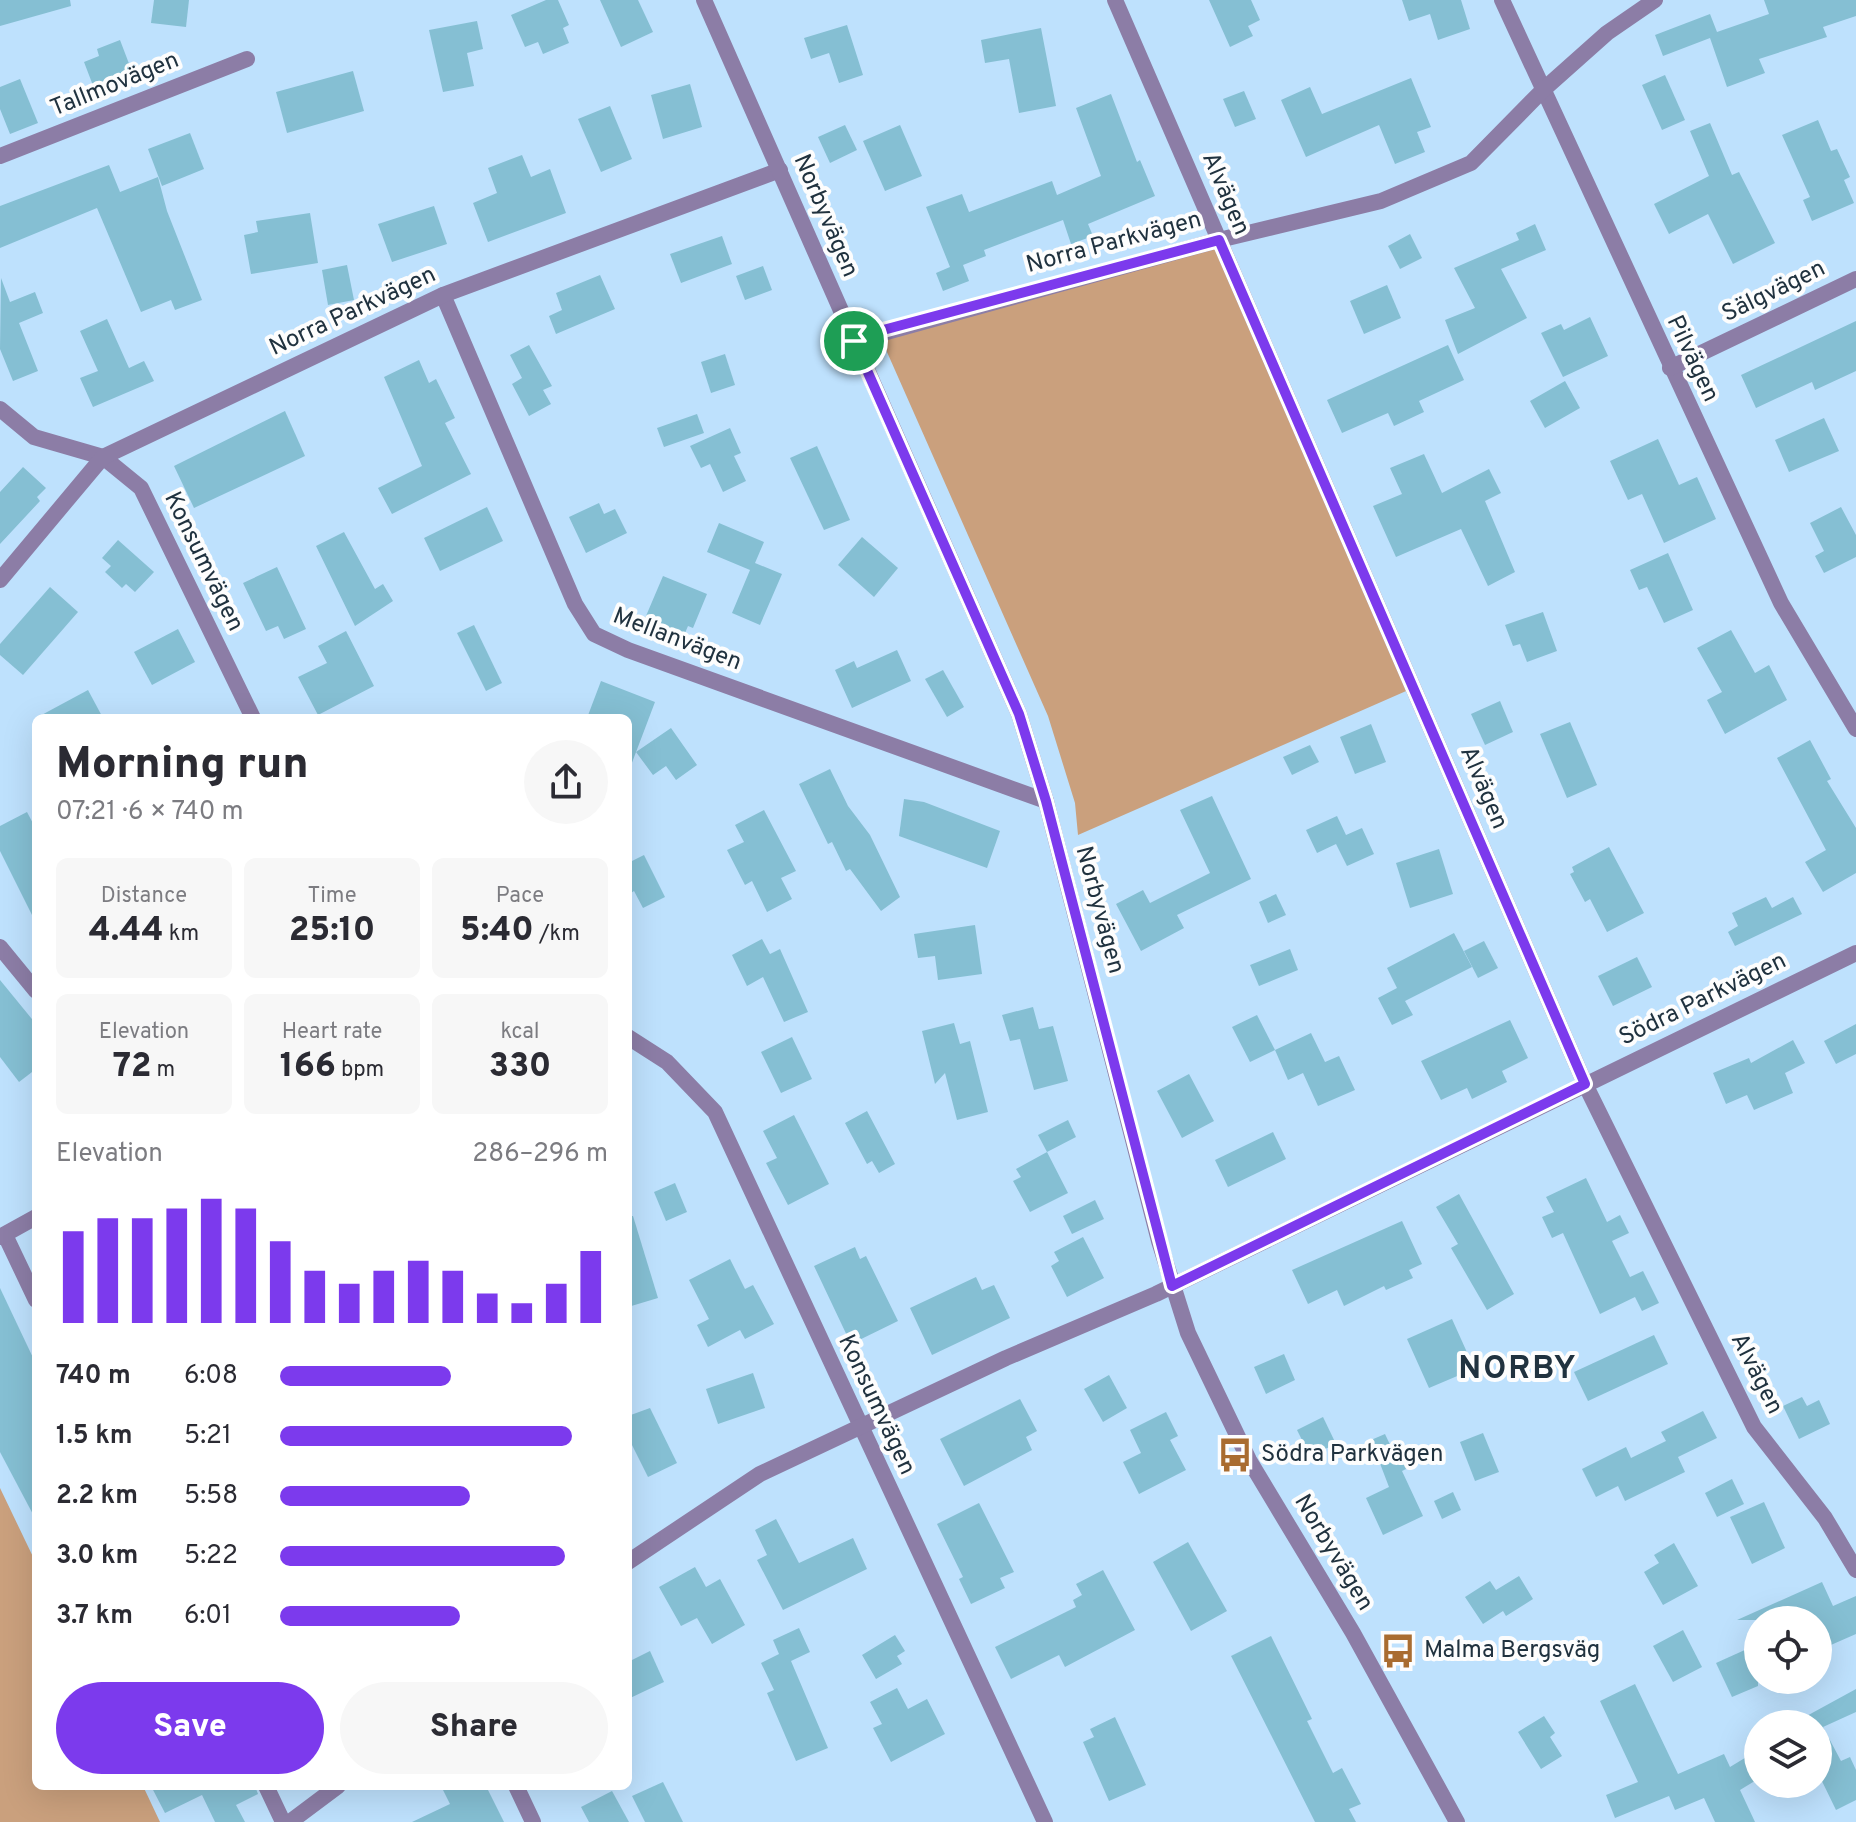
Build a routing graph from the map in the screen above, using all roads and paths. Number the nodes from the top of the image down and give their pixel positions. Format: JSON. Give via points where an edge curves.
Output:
{"nodes":[{"id":1,"x":704,"y":0,"type":"edge"},
{"id":2,"x":1115,"y":0,"type":"edge"},
{"id":3,"x":1502,"y":0,"type":"edge"},
{"id":4,"x":1655,"y":0,"type":"edge"},
{"id":5,"x":247,"y":59,"type":"dead end"},
{"id":6,"x":1543,"y":90,"type":"junction"},
{"id":7,"x":0,"y":156,"type":"edge"},
{"id":8,"x":780,"y":170,"type":"junction"},
{"id":9,"x":1219,"y":240,"type":"junction"},
{"id":10,"x":1856,"y":279,"type":"edge"},
{"id":11,"x":443,"y":295,"type":"junction"},
{"id":12,"x":854,"y":341,"type":"junction"},
{"id":13,"x":1670,"y":368,"type":"junction"},
{"id":14,"x":0,"y":409,"type":"edge"},
{"id":15,"x":103,"y":457,"type":"junction"},
{"id":16,"x":0,"y":580,"type":"edge"},
{"id":17,"x":251,"y":714,"type":"edge"},
{"id":18,"x":1856,"y":729,"type":"edge"},
{"id":19,"x":1046,"y":801,"type":"junction"},
{"id":20,"x":0,"y":947,"type":"edge"},
{"id":21,"x":1856,"y":953,"type":"edge"},
{"id":22,"x":32,"y":986,"type":"edge"},
{"id":23,"x":632,"y":1040,"type":"edge"},
{"id":24,"x":1585,"y":1084,"type":"junction"},
{"id":25,"x":32,"y":1219,"type":"edge"},
{"id":26,"x":2,"y":1236,"type":"edge"},
{"id":27,"x":1172,"y":1286,"type":"junction"},
{"id":28,"x":32,"y":1292,"type":"edge"},
{"id":29,"x":859,"y":1426,"type":"junction"},
{"id":30,"x":632,"y":1559,"type":"edge"},
{"id":31,"x":1856,"y":1570,"type":"edge"},
{"id":32,"x":268,"y":1790,"type":"edge"},
{"id":33,"x":333,"y":1790,"type":"edge"},
{"id":34,"x":518,"y":1790,"type":"edge"},
{"id":35,"x":283,"y":1822,"type":"edge"},
{"id":36,"x":290,"y":1822,"type":"edge"},
{"id":37,"x":533,"y":1822,"type":"edge"},
{"id":38,"x":1045,"y":1822,"type":"edge"},
{"id":39,"x":1457,"y":1822,"type":"edge"}],
"edges":[{"from":1,"to":8,"type":"street","name":"Norbyvägen"},
{"from":2,"to":9,"type":"street","name":"Alvägen"},
{"from":3,"to":6,"type":"street","name":"Pilvägen"},
{"from":4,"to":6,"type":"street","name":"Norra Parkvägen","via":[[1607,33]]},
{"from":5,"to":7,"type":"street","name":"Tallmovägen"},
{"from":6,"to":9,"type":"street","name":"Norra Parkvägen","via":[[1471,163],[1381,201]]},
{"from":6,"to":13,"type":"street","name":"Pilvägen"},
{"from":8,"to":11,"type":"street","name":"Norra Parkvägen"},
{"from":8,"to":12,"type":"street","name":"Norbyvägen"},
{"from":9,"to":12,"type":"street","name":"Norra Parkvägen"},
{"from":9,"to":24,"type":"street","name":"Alvägen"},
{"from":10,"to":13,"type":"street","name":"Sälgvägen"},
{"from":11,"to":15,"type":"street","name":"Norra Parkvägen"},
{"from":11,"to":19,"type":"street","name":"Mellanvägen","via":[[575,604],[594,634]]},
{"from":12,"to":19,"type":"street","name":"Norbyvägen","via":[[1019,714]]},
{"from":13,"to":18,"type":"street","name":"Pilvägen","via":[[1781,603]]},
{"from":14,"to":15,"type":"street","name":"Konsumvägen","via":[[34,437]]},
{"from":15,"to":16,"type":"street","name":"Norra Parkvägen"},
{"from":15,"to":17,"type":"street","name":"Konsumvägen","via":[[141,488]]},
{"from":19,"to":27,"type":"street","name":"Norbyvägen"},
{"from":20,"to":22,"type":"street"},
{"from":21,"to":24,"type":"street","name":"Södra Parkvägen"},
{"from":23,"to":29,"type":"street","name":"Konsumvägen","via":[[667,1062],[715,1112]]},
{"from":24,"to":27,"type":"street","name":"Södra Parkvägen"},
{"from":24,"to":31,"type":"street","name":"Alvägen","via":[[1754,1427],[1825,1518]]},
{"from":25,"to":26,"type":"street"},
{"from":26,"to":28,"type":"street"},
{"from":27,"to":29,"type":"street","name":"Södra Parkvägen"},
{"from":27,"to":39,"type":"street","name":"Norbyvägen","via":[[1188,1333],[1249,1460]]},
{"from":29,"to":30,"type":"street","name":"Södra Parkvägen","via":[[760,1474]]},
{"from":29,"to":38,"type":"street","name":"Konsumvägen"},
{"from":32,"to":35,"type":"street"},
{"from":33,"to":36,"type":"street"},
{"from":34,"to":37,"type":"street"}]}
